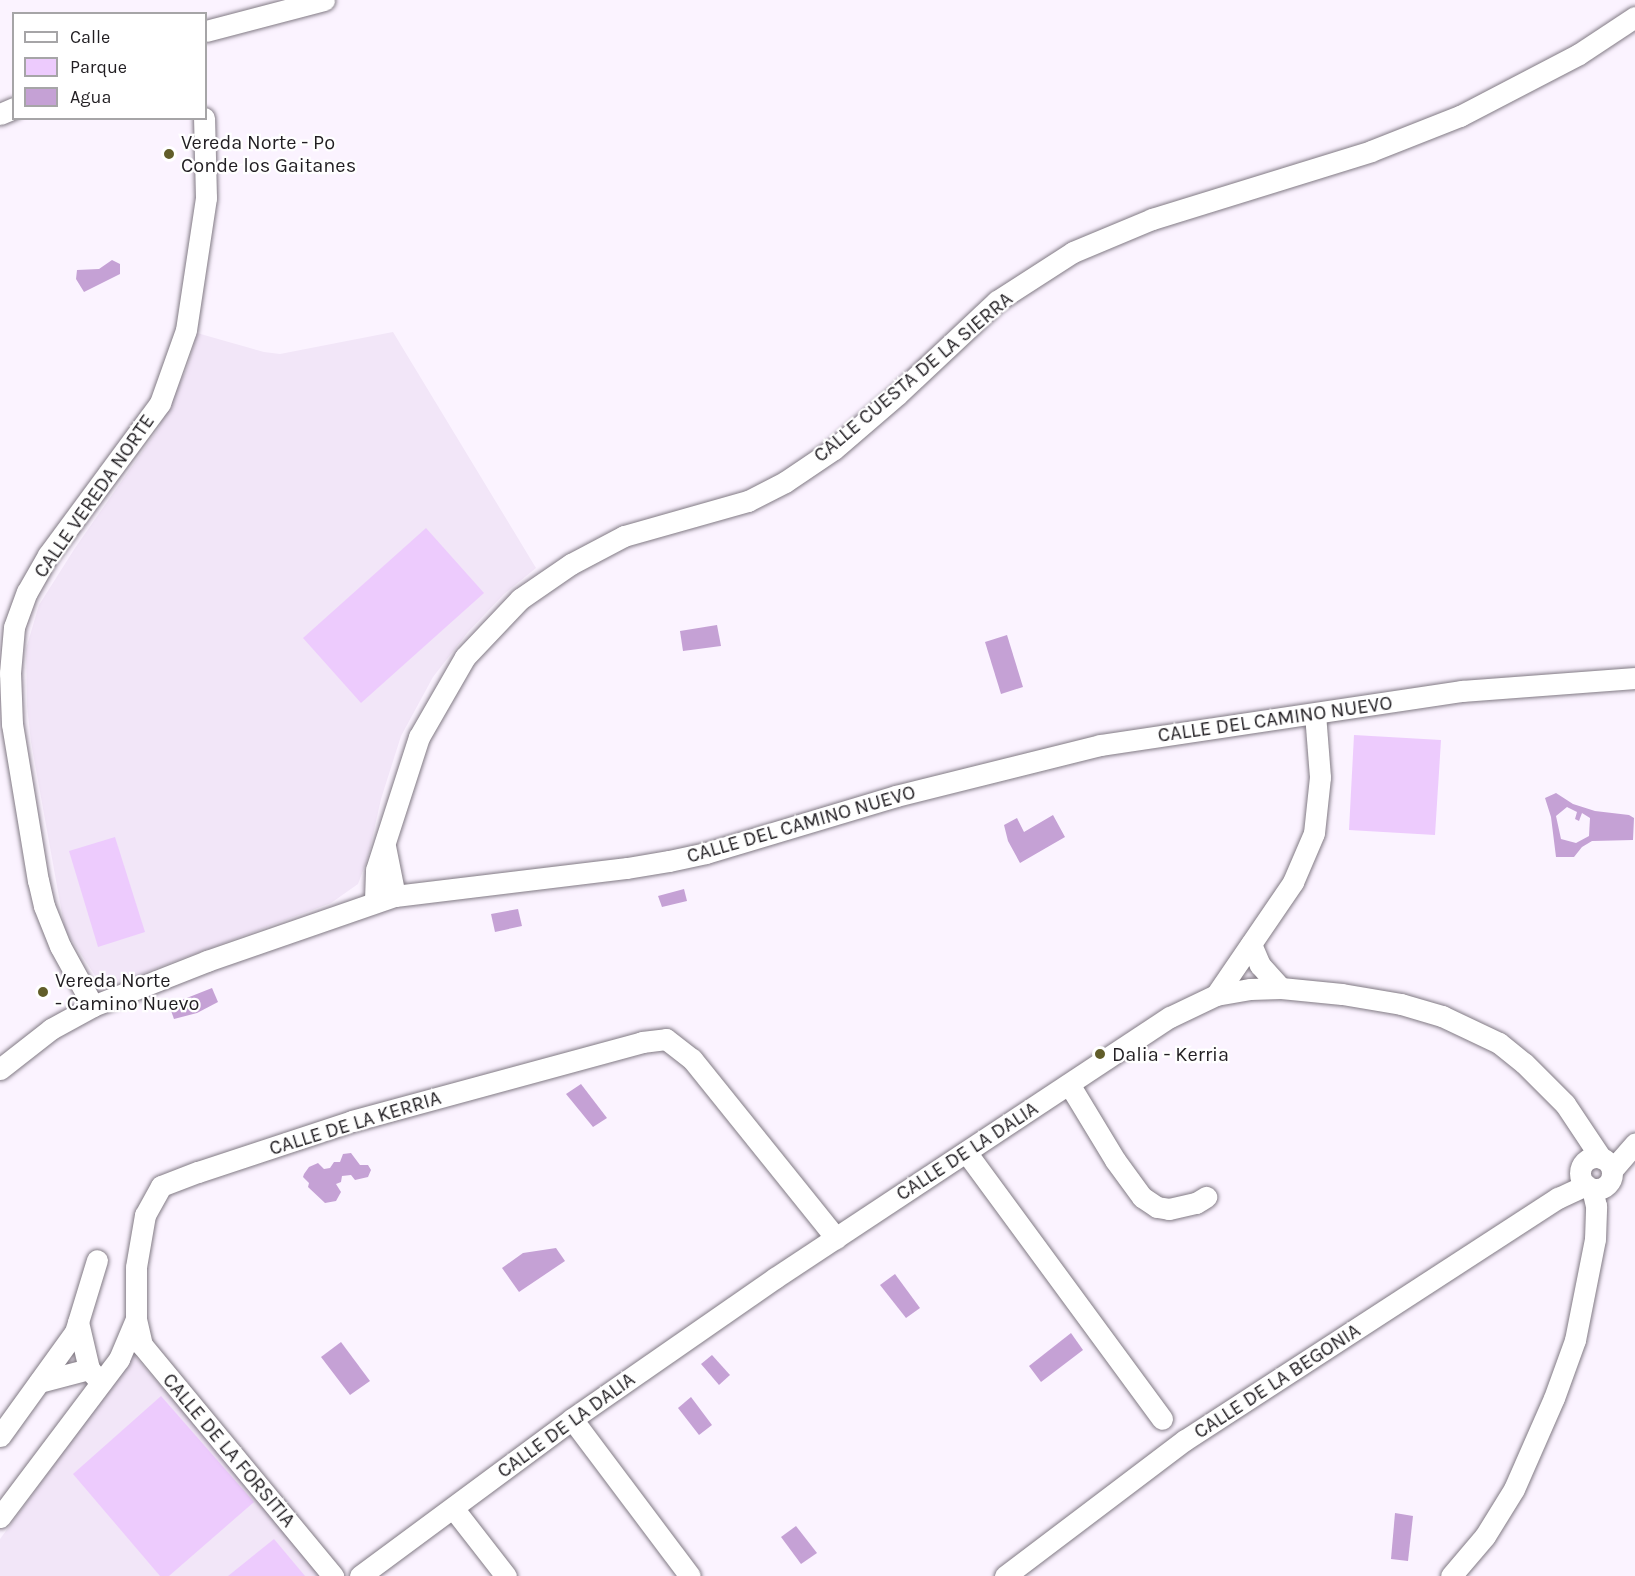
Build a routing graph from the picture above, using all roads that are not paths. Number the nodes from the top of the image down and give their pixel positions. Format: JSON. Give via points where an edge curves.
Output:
{"nodes":[{"id":1,"x":324,"y":0,"type":"edge"},
{"id":2,"x":1635,"y":17,"type":"edge"},
{"id":3,"x":207,"y":31,"type":"edge"},
{"id":4,"x":204,"y":120,"type":"edge"},
{"id":5,"x":1635,"y":678,"type":"edge"},
{"id":6,"x":1315,"y":714,"type":"junction"},
{"id":7,"x":385,"y":898,"type":"junction"},
{"id":8,"x":1251,"y":944,"type":"junction"},
{"id":9,"x":1281,"y":988,"type":"junction"},
{"id":10,"x":1216,"y":995,"type":"junction"},
{"id":11,"x":93,"y":1006,"type":"junction"},
{"id":12,"x":2,"y":1065,"type":"edge"},
{"id":13,"x":1069,"y":1084,"type":"junction"},
{"id":14,"x":1634,"y":1145,"type":"edge"},
{"id":15,"x":966,"y":1152,"type":"junction"},
{"id":16,"x":1606,"y":1162,"type":"junction"},
{"id":17,"x":1586,"y":1182,"type":"junction"},
{"id":18,"x":1206,"y":1197,"type":"dead end"},
{"id":19,"x":836,"y":1238,"type":"junction"},
{"id":20,"x":97,"y":1260,"type":"dead end"},
{"id":21,"x":136,"y":1319,"type":"junction"},
{"id":22,"x":78,"y":1322,"type":"junction"},
{"id":23,"x":95,"y":1376,"type":"junction"},
{"id":24,"x":39,"y":1382,"type":"junction"},
{"id":25,"x":572,"y":1419,"type":"junction"},
{"id":26,"x":1162,"y":1419,"type":"dead end"},
{"id":27,"x":0,"y":1436,"type":"edge"},
{"id":28,"x":453,"y":1508,"type":"junction"},
{"id":29,"x":0,"y":1517,"type":"edge"},
{"id":30,"x":333,"y":1576,"type":"edge"},
{"id":31,"x":360,"y":1576,"type":"edge"},
{"id":32,"x":506,"y":1576,"type":"edge"},
{"id":33,"x":690,"y":1576,"type":"edge"},
{"id":34,"x":1005,"y":1576,"type":"edge"},
{"id":35,"x":1451,"y":1576,"type":"edge"}],
"edges":[{"from":1,"to":3,"type":"street"},
{"from":2,"to":7,"type":"street","name":"CALLE CUESTA DE LA SIERRA","via":[[1579,54],[1460,116],[1371,151],[1152,219],[1073,252],[997,302],[834,449],[785,482],[748,501],[624,536],[571,564],[520,599],[465,657],[419,737],[389,826]]},
{"from":4,"to":11,"type":"street","name":"CALLE VEREDA NORTE","via":[[206,198],[186,330],[160,403],[48,555],[27,592],[14,627],[10,700],[44,906],[60,946]]},
{"from":5,"to":6,"type":"street","name":"CALLE DEL CAMINO NUEVO","via":[[1462,691]]},
{"from":6,"to":7,"type":"street","name":"CALLE DEL CAMINO NUEVO","via":[[1100,745],[908,793],[669,861]]},
{"from":6,"to":8,"type":"street","via":[[1320,777],[1314,832],[1293,882]]},
{"from":7,"to":11,"type":"street","name":"CALLE DEL CAMINO NUEVO"},
{"from":8,"to":9,"type":"street","via":[[1260,966]]},
{"from":8,"to":10,"type":"street"},
{"from":9,"to":10,"type":"street","name":"CALLE DE LA DALIA"},
{"from":9,"to":16,"type":"street","name":"CALLE DE LA DALIA","via":[[1401,1004],[1442,1016],[1499,1043],[1565,1104]]},
{"from":10,"to":13,"type":"street","name":"CALLE DE LA DALIA","via":[[1170,1017]]},
{"from":11,"to":12,"type":"street","name":"CALLE DEL CAMINO NUEVO","via":[[51,1029]]},
{"from":13,"to":15,"type":"street","name":"CALLE DE LA DALIA"},
{"from":13,"to":18,"type":"street","via":[[1142,1197],[1157,1207],[1169,1209]]},
{"from":14,"to":16,"type":"street"},
{"from":15,"to":19,"type":"street","name":"CALLE DE LA DALIA"},
{"from":15,"to":26,"type":"street"},
{"from":16,"to":17,"type":"street","name":"CALLE DE LA BEGONIA","via":[[1589,1159],[1582,1165]]},
{"from":17,"to":34,"type":"street","name":"CALLE DE LA BEGONIA","via":[[1185,1440]]},
{"from":17,"to":35,"type":"street","via":[[1596,1206],[1595,1239],[1575,1340],[1514,1489],[1485,1536]]},
{"from":19,"to":21,"type":"street","name":"CALLE DE LA KERRIA","via":[[692,1059],[666,1039],[642,1042],[352,1121],[161,1186],[145,1215],[136,1267]]},
{"from":19,"to":25,"type":"street","name":"CALLE DE LA DALIA"},
{"from":20,"to":22,"type":"street"},
{"from":21,"to":23,"type":"street","name":"CALLE DE LA KERRIA","via":[[119,1359]]},
{"from":21,"to":30,"type":"street","name":"CALLE DE LA FORSITIA","via":[[142,1345]]},
{"from":22,"to":23,"type":"street"},
{"from":22,"to":24,"type":"street"},
{"from":23,"to":24,"type":"street"},
{"from":23,"to":29,"type":"street","name":"CALLE DE LA KERRIA"},
{"from":24,"to":27,"type":"street"},
{"from":25,"to":28,"type":"street","name":"CALLE DE LA DALIA"},
{"from":25,"to":33,"type":"street"},
{"from":28,"to":31,"type":"street","name":"CALLE DE LA DALIA"},
{"from":28,"to":32,"type":"street"}]}
